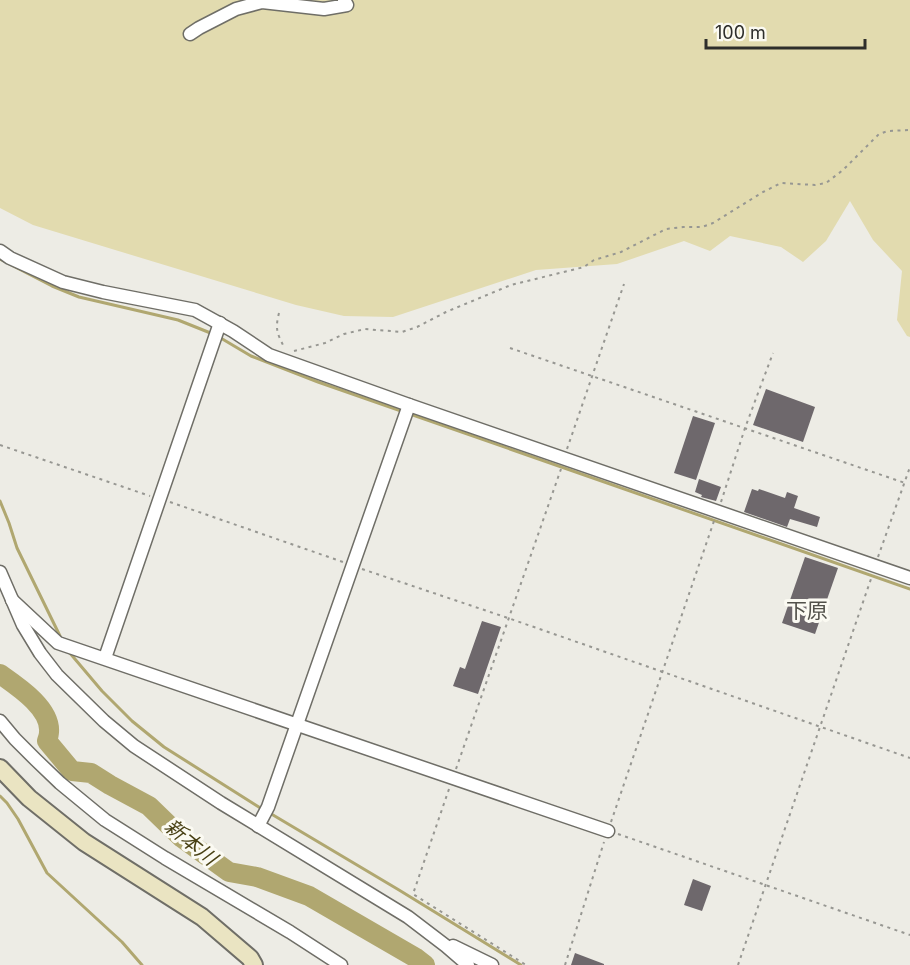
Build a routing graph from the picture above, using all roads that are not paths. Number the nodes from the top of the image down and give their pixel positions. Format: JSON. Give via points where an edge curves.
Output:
{"nodes":[{"id":1,"x":344,"y":0,"type":"edge"},
{"id":2,"x":190,"y":34,"type":"dead end"},
{"id":3,"x":0,"y":251,"type":"edge"},
{"id":4,"x":220,"y":323,"type":"junction"},
{"id":5,"x":409,"y":405,"type":"junction"},
{"id":6,"x":0,"y":572,"type":"edge"},
{"id":7,"x":910,"y":578,"type":"edge"},
{"id":8,"x":12,"y":600,"type":"junction"},
{"id":9,"x":105,"y":658,"type":"junction"},
{"id":10,"x":0,"y":721,"type":"edge"},
{"id":11,"x":297,"y":725,"type":"junction"},
{"id":12,"x":0,"y":768,"type":"edge"},
{"id":13,"x":258,"y":826,"type":"junction"},
{"id":14,"x":608,"y":831,"type":"road end"},
{"id":15,"x":446,"y":946,"type":"junction"},
{"id":16,"x":254,"y":965,"type":"edge"},
{"id":17,"x":341,"y":965,"type":"edge"},
{"id":18,"x":468,"y":965,"type":"edge"},
{"id":19,"x":492,"y":965,"type":"edge"}],
"edges":[{"from":1,"to":2,"type":"street","via":[[346,5],[324,9],[262,2],[236,9]]},
{"from":3,"to":4,"type":"street","via":[[63,282],[195,310]]},
{"from":4,"to":5,"type":"street","via":[[269,355]]},
{"from":4,"to":9,"type":"street"},
{"from":5,"to":7,"type":"street"},
{"from":5,"to":11,"type":"street"},
{"from":6,"to":8,"type":"street"},
{"from":8,"to":9,"type":"street","via":[[58,643]]},
{"from":8,"to":13,"type":"street","via":[[40,653],[104,721],[170,771]]},
{"from":9,"to":11,"type":"street"},
{"from":10,"to":17,"type":"street","via":[[60,783],[105,820]]},
{"from":11,"to":13,"type":"street"},
{"from":11,"to":14,"type":"street"},
{"from":12,"to":16,"type":"street","via":[[29,798],[75,835],[202,917]]},
{"from":13,"to":15,"type":"street","via":[[408,917]]},
{"from":15,"to":18,"type":"street"},
{"from":15,"to":19,"type":"street"}]}
